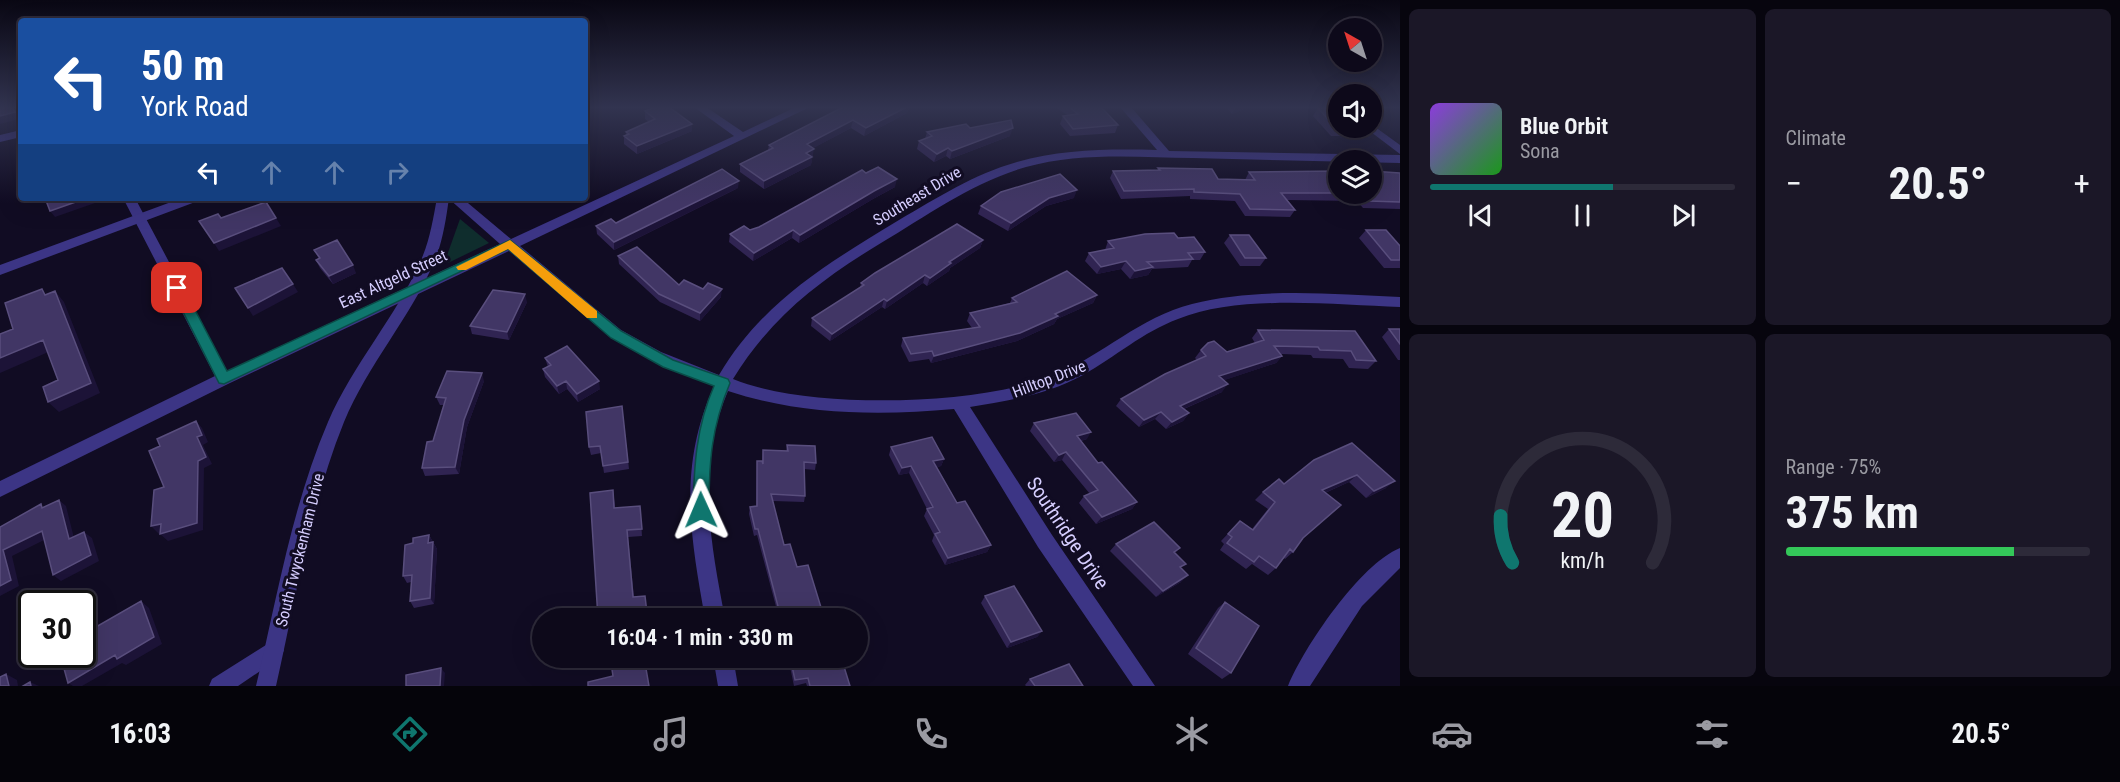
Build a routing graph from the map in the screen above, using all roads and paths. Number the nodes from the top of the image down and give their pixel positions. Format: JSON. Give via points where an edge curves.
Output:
{"nodes":[{"id":1,"x":736,"y":139,"type":"edge"},
{"id":2,"x":1153,"y":139,"type":"edge"},
{"id":3,"x":1386,"y":139,"type":"edge"},
{"id":4,"x":1400,"y":151,"type":"edge"},
{"id":5,"x":1166,"y":154,"type":"junction"},
{"id":6,"x":1400,"y":159,"type":"edge"},
{"id":7,"x":131,"y":201,"type":"edge"},
{"id":8,"x":186,"y":201,"type":"edge"},
{"id":9,"x":443,"y":201,"type":"edge"},
{"id":10,"x":458,"y":201,"type":"edge"},
{"id":11,"x":140,"y":218,"type":"junction"},
{"id":12,"x":510,"y":244,"type":"junction"},
{"id":13,"x":0,"y":270,"type":"edge"},
{"id":14,"x":411,"y":291,"type":"junction"},
{"id":15,"x":1400,"y":302,"type":"edge"},
{"id":16,"x":224,"y":379,"type":"junction"},
{"id":17,"x":723,"y":383,"type":"junction"},
{"id":18,"x":958,"y":402,"type":"junction"},
{"id":19,"x":0,"y":489,"type":"edge"},
{"id":20,"x":1400,"y":557,"type":"edge"},
{"id":21,"x":713,"y":608,"type":"edge"},
{"id":22,"x":274,"y":651,"type":"junction"},
{"id":23,"x":725,"y":668,"type":"edge"},
{"id":24,"x":219,"y":686,"type":"edge"},
{"id":25,"x":266,"y":686,"type":"edge"},
{"id":26,"x":728,"y":686,"type":"edge"},
{"id":27,"x":1145,"y":686,"type":"edge"},
{"id":28,"x":1298,"y":686,"type":"edge"}],
"edges":[{"from":1,"to":12,"type":"street","name":"East Altgeld Street"},
{"from":2,"to":5,"type":"street"},
{"from":3,"to":4,"type":"street"},
{"from":5,"to":6,"type":"street","name":"Southeast Drive"},
{"from":5,"to":17,"type":"street","name":"Southeast Drive","via":[[1060,156],[1011,167],[972,183],[801,287],[760,327]]},
{"from":7,"to":11,"type":"street"},
{"from":8,"to":11,"type":"street"},
{"from":9,"to":14,"type":"street","name":"South Twyckenham Drive","via":[[431,252]]},
{"from":10,"to":12,"type":"street"},
{"from":11,"to":13,"type":"street"},
{"from":11,"to":16,"type":"street"},
{"from":12,"to":14,"type":"street","name":"East Altgeld Street"},
{"from":12,"to":17,"type":"street","name":"Hilltop Drive","via":[[616,334],[668,364]]},
{"from":14,"to":16,"type":"street","name":"East Altgeld Street"},
{"from":14,"to":22,"type":"street","name":"South Twyckenham Drive","via":[[336,420],[306,511]]},
{"from":15,"to":18,"type":"street","name":"Hilltop Drive","via":[[1267,300],[1190,309],[1151,324],[1093,363],[1059,380],[1007,396]]},
{"from":16,"to":19,"type":"street","name":"East Altgeld Street"},
{"from":17,"to":18,"type":"street","name":"Hilltop Drive","via":[[806,404],[867,408]]},
{"from":17,"to":21,"type":"street","name":"Southeast Drive","via":[[710,413],[701,457],[702,534]]},
{"from":18,"to":27,"type":"street","name":"Southridge Drive","via":[[1045,541]]},
{"from":20,"to":28,"type":"street","via":[[1374,576],[1347,608]]},
{"from":22,"to":24,"type":"street"},
{"from":22,"to":25,"type":"street","name":"South Twyckenham Drive"},
{"from":23,"to":26,"type":"street"}]}
